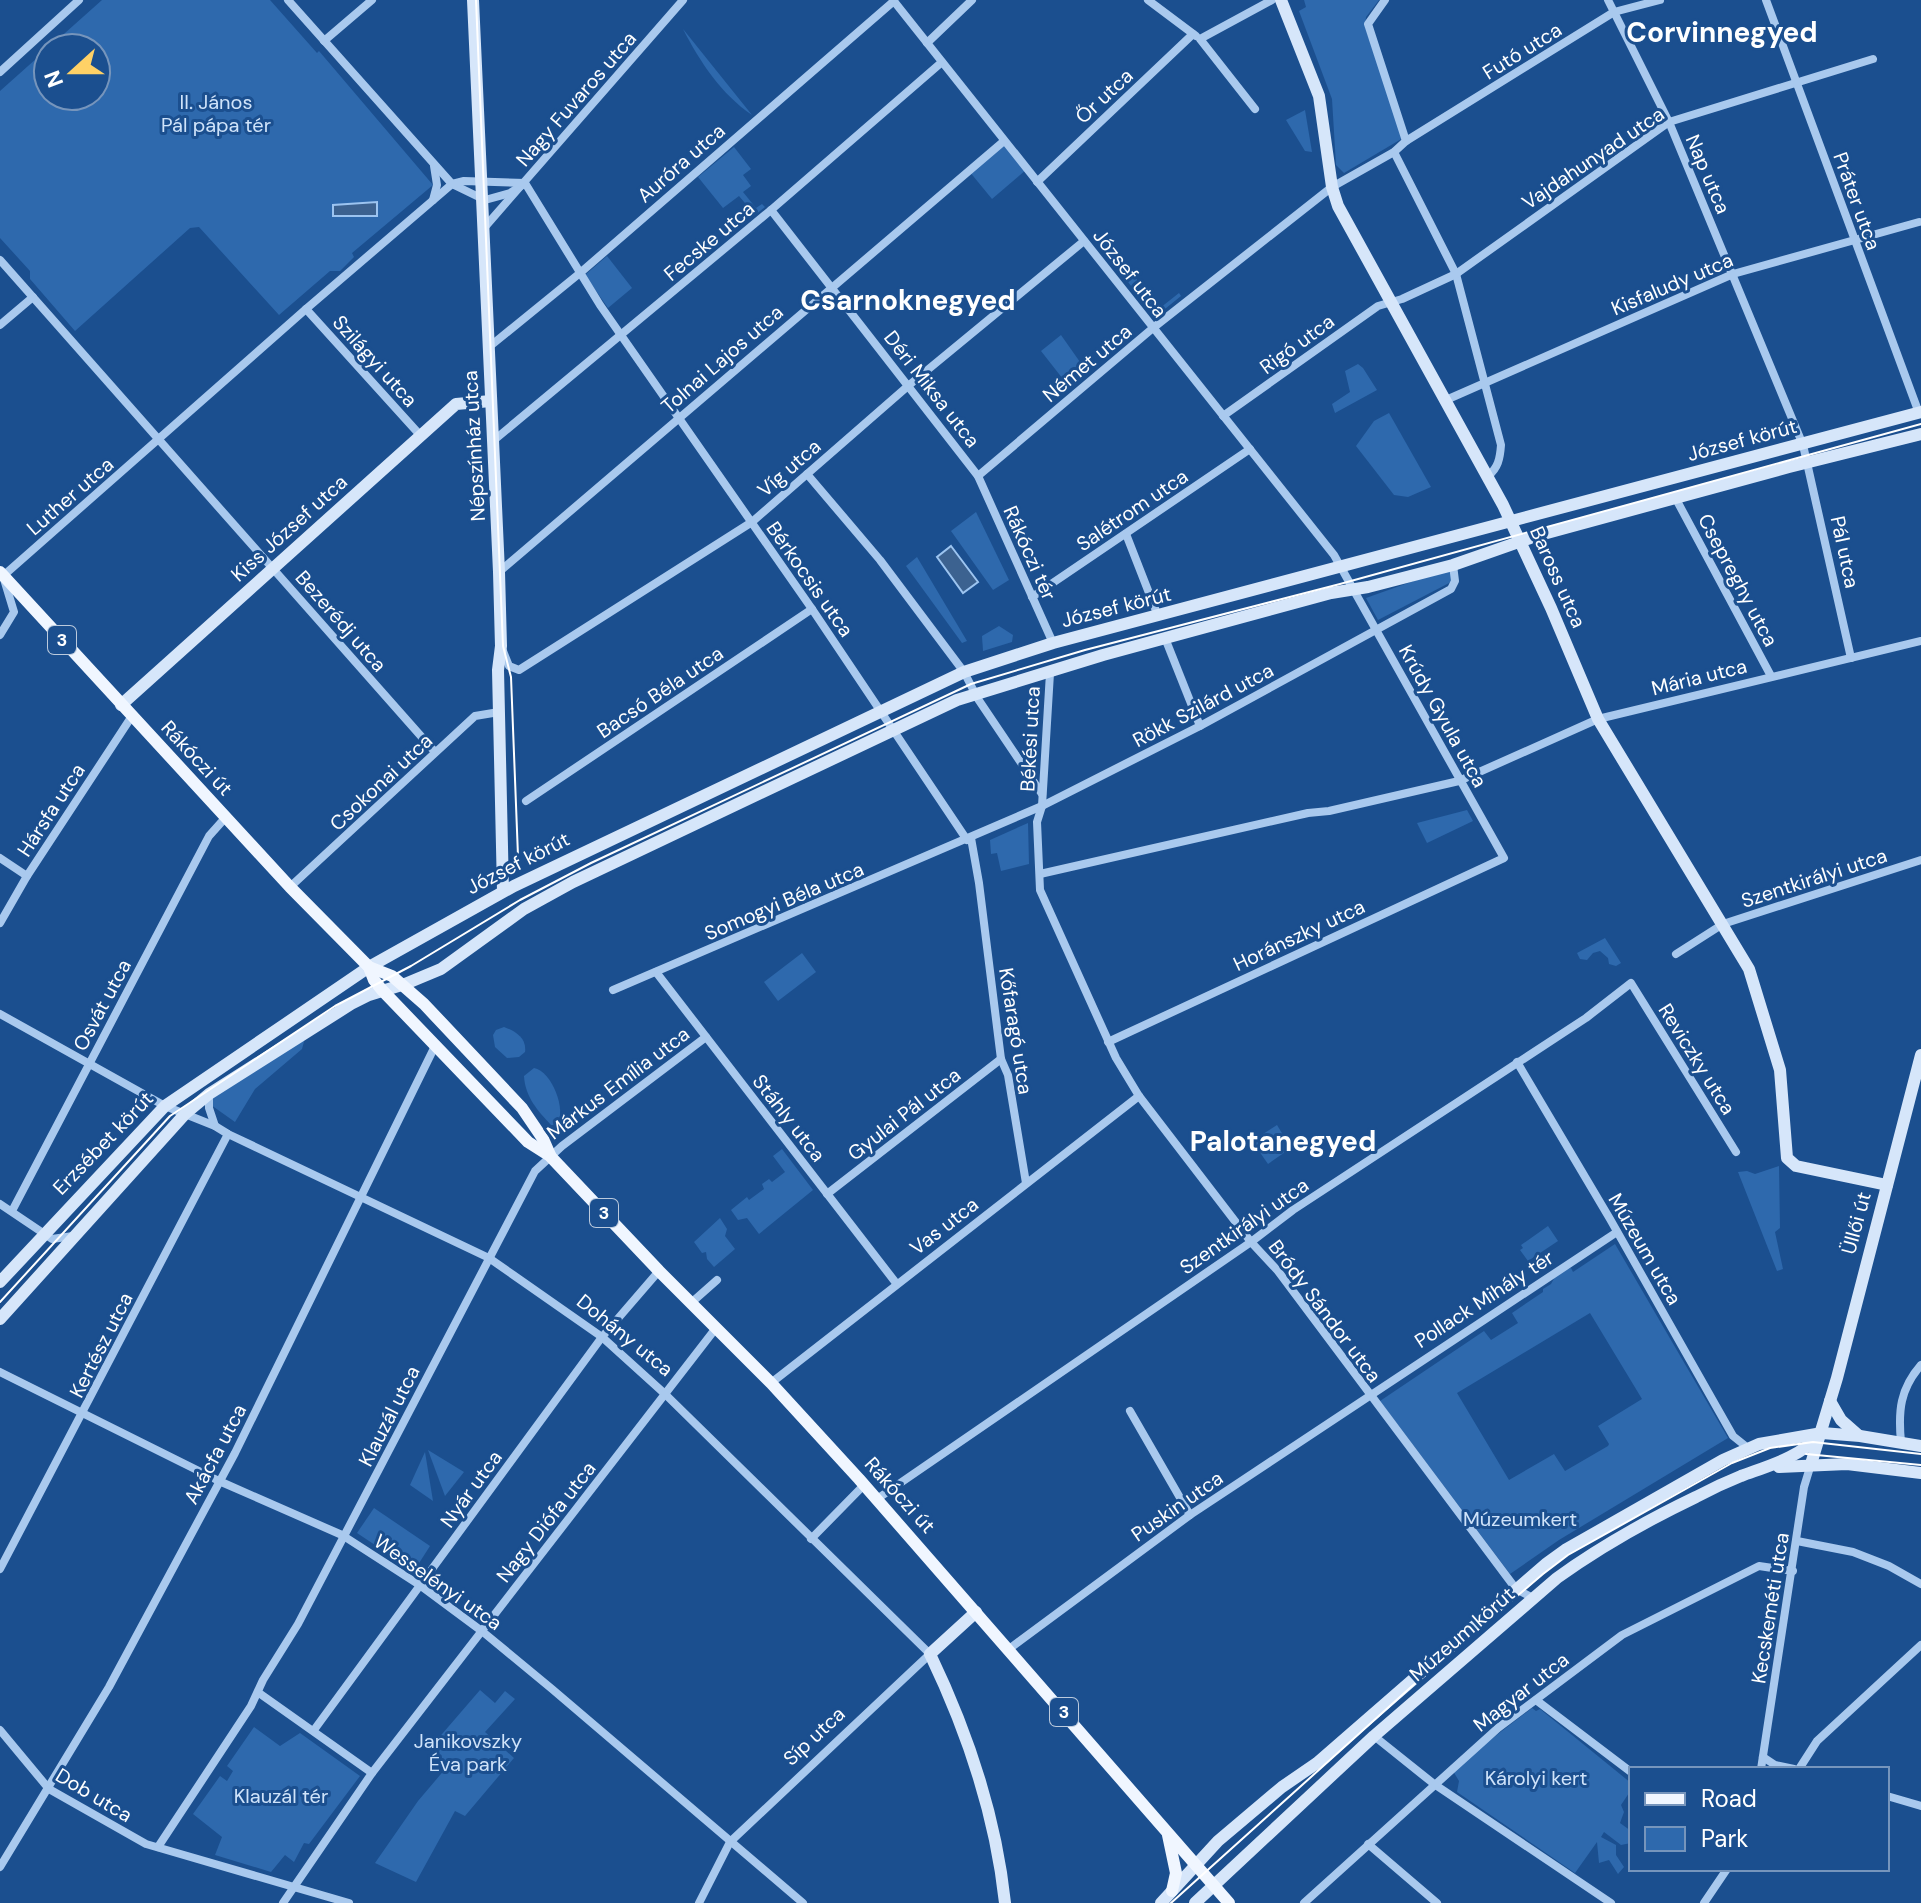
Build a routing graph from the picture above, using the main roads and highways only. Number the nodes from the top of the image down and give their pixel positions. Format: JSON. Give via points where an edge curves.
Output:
{"nodes":[{"id":1,"x":473,"y":0,"type":"edge"},
{"id":2,"x":1281,"y":0,"type":"edge"},
{"id":3,"x":491,"y":401,"type":"junction"},
{"id":4,"x":1920,"y":413,"type":"edge"},
{"id":5,"x":1921,"y":434,"type":"edge"},
{"id":6,"x":1806,"y":453,"type":"junction"},
{"id":7,"x":1511,"y":521,"type":"junction"},
{"id":8,"x":1520,"y":542,"type":"junction"},
{"id":9,"x":2,"y":574,"type":"edge"},
{"id":10,"x":121,"y":705,"type":"junction"},
{"id":11,"x":503,"y":891,"type":"junction"},
{"id":12,"x":369,"y":967,"type":"junction"},
{"id":13,"x":393,"y":987,"type":"junction"},
{"id":14,"x":1920,"y":1059,"type":"edge"},
{"id":15,"x":550,"y":1156,"type":"junction"},
{"id":16,"x":1887,"y":1185,"type":"junction"},
{"id":17,"x":0,"y":1282,"type":"edge"},
{"id":18,"x":0,"y":1319,"type":"edge"},
{"id":19,"x":1830,"y":1401,"type":"junction"},
{"id":20,"x":1822,"y":1433,"type":"junction"},
{"id":21,"x":1860,"y":1436,"type":"junction"},
{"id":22,"x":1794,"y":1437,"type":"junction"},
{"id":23,"x":1921,"y":1446,"type":"edge"},
{"id":24,"x":1811,"y":1464,"type":"junction"},
{"id":25,"x":1772,"y":1467,"type":"junction"},
{"id":26,"x":1921,"y":1473,"type":"edge"},
{"id":27,"x":976,"y":1612,"type":"junction"},
{"id":28,"x":930,"y":1654,"type":"joint"},
{"id":29,"x":1168,"y":1831,"type":"junction"},
{"id":30,"x":1201,"y":1870,"type":"junction"},
{"id":31,"x":1214,"y":1885,"type":"junction"},
{"id":32,"x":1172,"y":1891,"type":"junction"},
{"id":33,"x":1005,"y":1903,"type":"edge"},
{"id":34,"x":1161,"y":1903,"type":"edge"},
{"id":35,"x":1195,"y":1903,"type":"edge"},
{"id":36,"x":1229,"y":1903,"type":"edge"}],
"edges":[{"from":1,"to":3,"type":"main road","name":"Népszínház utca"},
{"from":2,"to":7,"type":"main road","name":"Baross utca","via":[[1319,96],[1332,187],[1345,219]]},
{"from":3,"to":10,"type":"main road","name":"Kiss József utca","via":[[456,404]]},
{"from":3,"to":11,"type":"main road","name":"Népszínház utca"},
{"from":4,"to":6,"type":"main road","name":"József körút"},
{"from":5,"to":6,"type":"main road","name":"József körút"},
{"from":6,"to":7,"type":"main road","name":"József körút"},
{"from":6,"to":8,"type":"main road","name":"József körút","via":[[1676,499]]},
{"from":7,"to":8,"type":"main road","name":"Baross utca"},
{"from":7,"to":11,"type":"main road","name":"József körút","via":[[1053,643],[964,672]]},
{"from":8,"to":13,"type":"main road","name":"József körút","via":[[1453,565],[1165,638],[957,700],[573,882],[524,909],[441,969]]},
{"from":8,"to":16,"type":"main road","name":"Baross utca","via":[[1598,719],[1749,969],[1781,1079],[1790,1162]]},
{"from":9,"to":10,"type":"main road","name":"Rákóczi út","number":"3"},
{"from":10,"to":12,"type":"main road","name":"Rákóczi út","number":"3"},
{"from":11,"to":12,"type":"main road","name":"József körút"},
{"from":12,"to":13,"type":"main road","name":"Rákóczi út","number":"3","via":[[374,980]]},
{"from":12,"to":13,"type":"main road","name":"Rákóczi út","number":"3","via":[[387,973]]},
{"from":12,"to":17,"type":"main road","name":"Erzsébet körút","via":[[165,1106]]},
{"from":13,"to":15,"type":"main road","name":"Rákóczi út","number":"3","via":[[436,1044],[528,1142]]},
{"from":13,"to":15,"type":"main road","name":"Rákóczi út","number":"3","via":[[522,1108]]},
{"from":13,"to":18,"type":"main road","name":"Erzsébet körút","via":[[351,1004],[185,1114]]},
{"from":14,"to":16,"type":"main road","name":"Üllői út"},
{"from":15,"to":27,"type":"main road","name":"Rákóczi út","number":"3","via":[[771,1383]]},
{"from":16,"to":19,"type":"main road","name":"Üllői út"},
{"from":19,"to":20,"type":"main road","name":"Üllői út"},
{"from":19,"to":21,"type":"main road"},
{"from":19,"to":22,"type":"main road","via":[[1813,1426]]},
{"from":20,"to":21,"type":"main road","name":"Múzeum körút"},
{"from":20,"to":22,"type":"main road","name":"Múzeum körút"},
{"from":20,"to":24,"type":"main road","name":"Üllői út"},
{"from":20,"to":25,"type":"main road"},
{"from":21,"to":23,"type":"main road","name":"Múzeum körút"},
{"from":22,"to":30,"type":"main road","name":"Múzeum körút","via":[[1748,1448],[1565,1550],[1218,1841]]},
{"from":24,"to":25,"type":"main road"},
{"from":24,"to":26,"type":"main road"},
{"from":25,"to":31,"type":"main road","name":"Múzeum körút","via":[[1732,1480],[1574,1566],[1374,1736]]},
{"from":27,"to":28,"type":"main road","name":"Síp utca"},
{"from":27,"to":29,"type":"main road","name":"Rákóczi út","number":"3"},
{"from":28,"to":33,"type":"main road","name":"Dohány utca","via":[[976,1773],[1000,1860]]},
{"from":29,"to":30,"type":"main road","name":"Rákóczi út","number":"3"},
{"from":29,"to":32,"type":"main road","via":[[1176,1873]]},
{"from":30,"to":31,"type":"main road","number":"3"},
{"from":30,"to":32,"type":"main road","name":"Múzeum körút"},
{"from":31,"to":35,"type":"main road","name":"Múzeum körút"},
{"from":31,"to":36,"type":"main road","number":"3"},
{"from":32,"to":34,"type":"main road","name":"Múzeum körút"}]}
